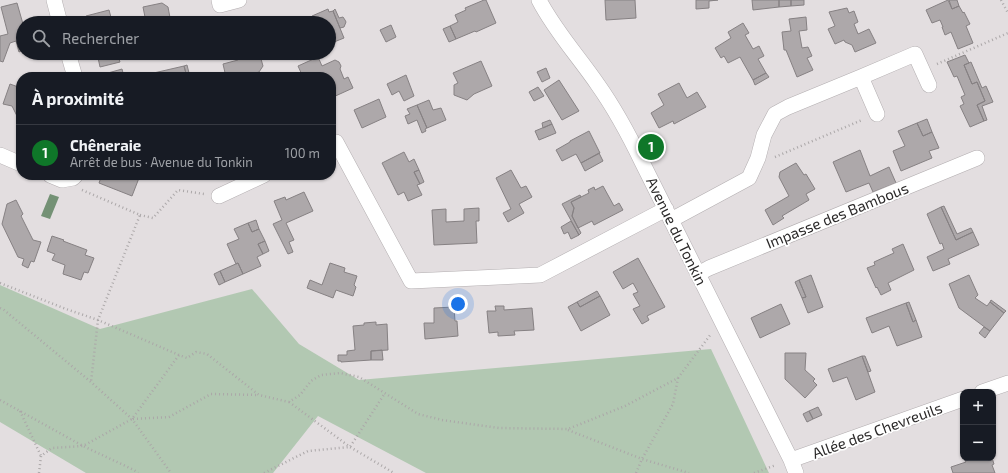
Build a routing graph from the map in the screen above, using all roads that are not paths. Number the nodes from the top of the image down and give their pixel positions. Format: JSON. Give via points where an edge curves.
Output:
{"nodes":[{"id":1,"x":54,"y":0,"type":"edge"},
{"id":2,"x":219,"y":0,"type":"edge"},
{"id":3,"x":239,"y":0,"type":"edge"},
{"id":4,"x":539,"y":0,"type":"edge"},
{"id":5,"x":58,"y":16,"type":"edge"},
{"id":6,"x":70,"y":60,"type":"edge"},
{"id":7,"x":74,"y":72,"type":"edge"},
{"id":8,"x":861,"y":78,"type":"junction"},
{"id":9,"x":929,"y":85,"type":"dead end"},
{"id":10,"x":877,"y":114,"type":"road end"},
{"id":11,"x":336,"y":142,"type":"edge"},
{"id":12,"x":0,"y":156,"type":"edge"},
{"id":13,"x":977,"y":158,"type":"dead end"},
{"id":14,"x":16,"y":162,"type":"edge"},
{"id":15,"x":253,"y":180,"type":"edge"},
{"id":16,"x":219,"y":196,"type":"road end"},
{"id":17,"x":669,"y":215,"type":"junction"},
{"id":18,"x":698,"y":274,"type":"junction"},
{"id":19,"x":1008,"y":383,"type":"edge"},
{"id":20,"x":991,"y":389,"type":"edge"},
{"id":21,"x":960,"y":400,"type":"edge"},
{"id":22,"x":793,"y":467,"type":"edge"}],
"edges":[{"from":1,"to":5,"type":"street"},
{"from":2,"to":3,"type":"street","via":[[220,5]]},
{"from":4,"to":17,"type":"street","name":"Avenue du Tonkin","via":[[621,121]]},
{"from":6,"to":7,"type":"street"},
{"from":8,"to":9,"type":"street","via":[[915,54]]},
{"from":8,"to":10,"type":"street"},
{"from":8,"to":17,"type":"street","via":[[775,114],[764,135],[749,178]]},
{"from":11,"to":17,"type":"street","via":[[411,281],[540,275]]},
{"from":12,"to":14,"type":"street"},
{"from":13,"to":18,"type":"street","name":"Impasse des Bambous"},
{"from":15,"to":16,"type":"street"},
{"from":17,"to":18,"type":"street","name":"Avenue du Tonkin"},
{"from":18,"to":22,"type":"street","name":"Avenue du Tonkin"},
{"from":19,"to":20,"type":"street"},
{"from":21,"to":22,"type":"street","name":"Allée des Chevreuils"}]}
